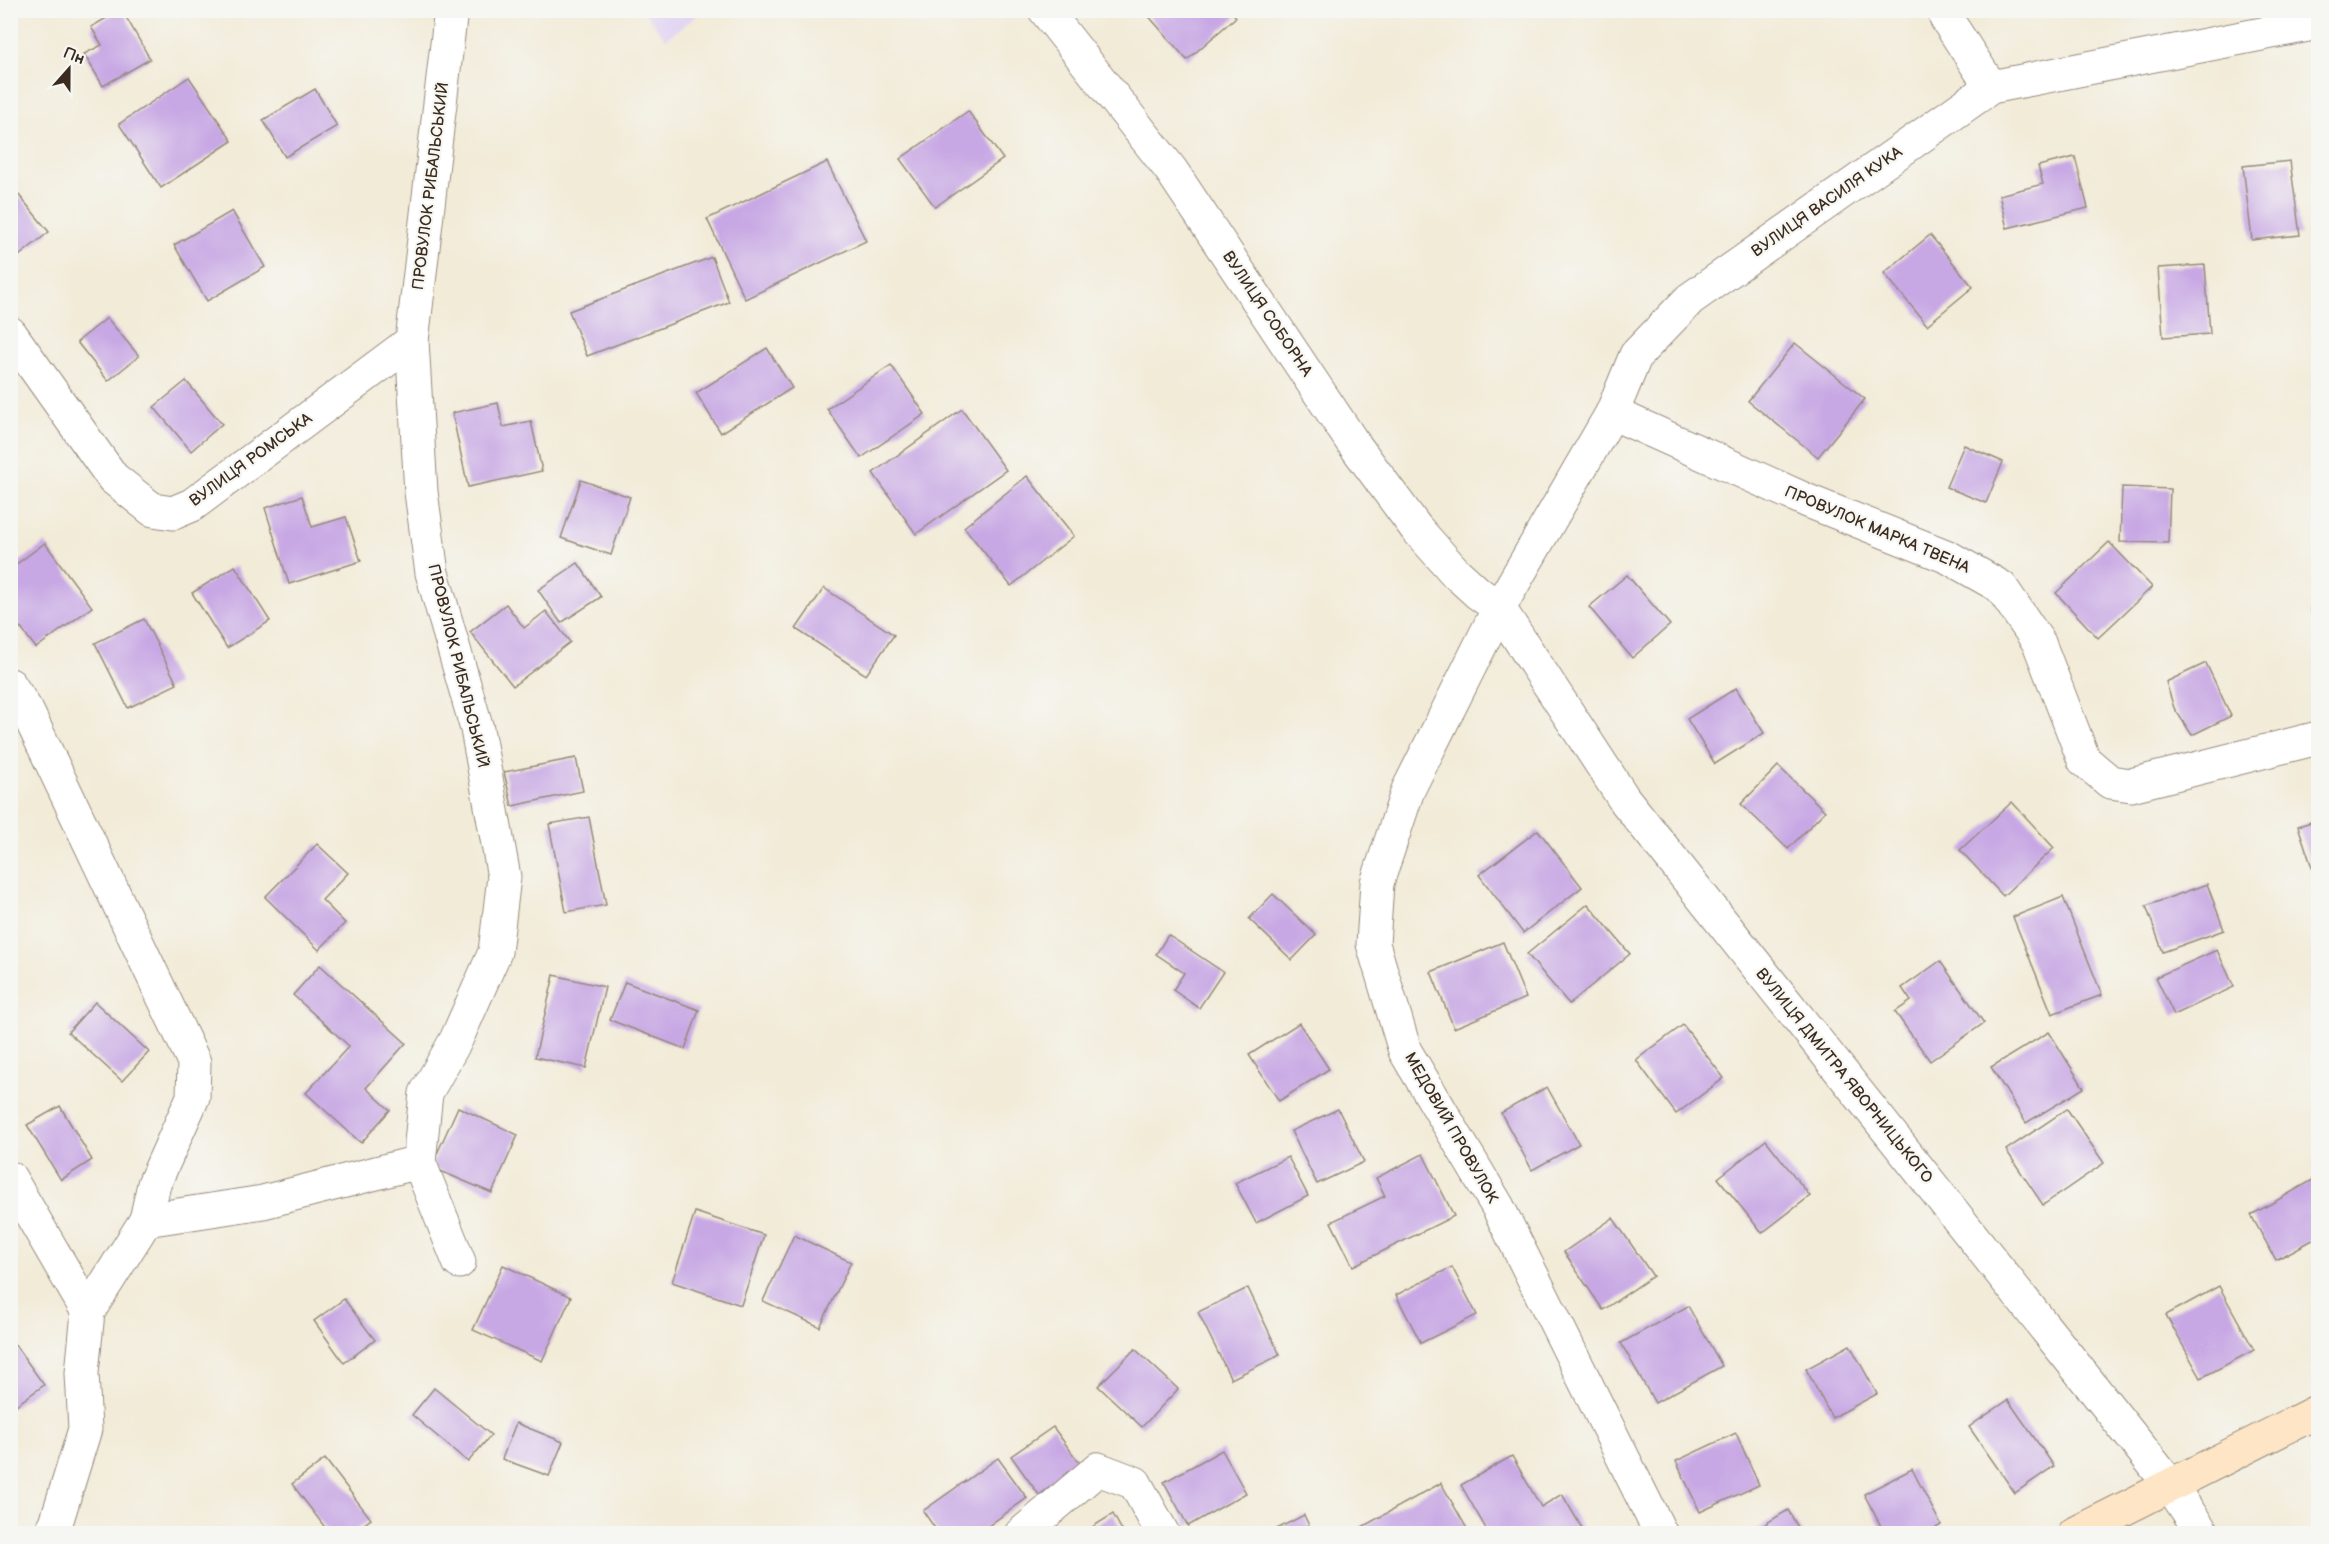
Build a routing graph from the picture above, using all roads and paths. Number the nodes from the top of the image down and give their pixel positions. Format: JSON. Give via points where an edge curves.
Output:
{"nodes":[{"id":1,"x":451,"y":10,"type":"edge"},
{"id":2,"x":1045,"y":10,"type":"edge"},
{"id":3,"x":1944,"y":10,"type":"edge"},
{"id":4,"x":2319,"y":23,"type":"edge"},
{"id":5,"x":1991,"y":87,"type":"junction"},
{"id":6,"x":10,"y":333,"type":"edge"},
{"id":7,"x":412,"y":341,"type":"junction"},
{"id":8,"x":1612,"y":413,"type":"junction"},
{"id":9,"x":1499,"y":608,"type":"junction"},
{"id":10,"x":10,"y":685,"type":"edge"},
{"id":11,"x":2319,"y":738,"type":"edge"},
{"id":12,"x":419,"y":1162,"type":"junction"},
{"id":13,"x":10,"y":1178,"type":"edge"},
{"id":14,"x":146,"y":1220,"type":"junction"},
{"id":15,"x":459,"y":1262,"type":"dead end"},
{"id":16,"x":88,"y":1312,"type":"junction"},
{"id":17,"x":2319,"y":1410,"type":"edge"},
{"id":18,"x":2171,"y":1486,"type":"junction"},
{"id":19,"x":50,"y":1533,"type":"edge"},
{"id":20,"x":1021,"y":1533,"type":"edge"},
{"id":21,"x":1163,"y":1533,"type":"edge"},
{"id":22,"x":1661,"y":1533,"type":"edge"},
{"id":23,"x":2074,"y":1533,"type":"edge"},
{"id":24,"x":2203,"y":1533,"type":"edge"}],
"edges":[{"from":1,"to":7,"type":"street","name":"ПРОВУЛОК РИБАЛЬСЬКИЙ"},
{"from":2,"to":9,"type":"street","name":"ВУЛИЦЯ СОБОРНА","via":[[1171,170],[1351,440],[1416,528],[1455,572]]},
{"from":3,"to":5,"type":"street"},
{"from":4,"to":5,"type":"street","name":"ВУЛИЦЯ ВАСИЛЯ КУКА"},
{"from":5,"to":8,"type":"street","name":"ВУЛИЦЯ ВАСИЛЯ КУКА","via":[[1690,299],[1636,355]]},
{"from":6,"to":7,"type":"street","name":"ВУЛИЦЯ РОМСЬКА","via":[[113,478],[153,510],[173,513],[192,505]]},
{"from":7,"to":12,"type":"street","name":"ПРОВУЛОК РИБАЛЬСЬКИЙ","via":[[421,492],[432,573],[477,729],[504,877],[495,952],[456,1040],[426,1093]]},
{"from":8,"to":9,"type":"street","name":"ВУЛИЦЯ ВАСИЛЯ КУКА"},
{"from":8,"to":11,"type":"street","name":"ПРОВУЛОК МАРКА ТВЕНА","via":[[1808,501],[1948,557],[2001,587],[2039,643],[2084,760],[2110,782],[2132,785]]},
{"from":9,"to":18,"type":"street","name":"ВУЛИЦЯ ДМИТРА ЯВОРНИЦЬКОГО","via":[[1624,799]]},
{"from":9,"to":22,"type":"street","name":"МЕДОВИЙ ПРОВУЛОК","via":[[1408,790],[1377,884],[1372,944],[1405,1051],[1498,1207]]},
{"from":10,"to":14,"type":"street","via":[[27,711],[194,1062],[193,1097],[154,1184]]},
{"from":12,"to":14,"type":"street","via":[[263,1202]]},
{"from":12,"to":15,"type":"street","name":"ПРОВУЛОК РИБАЛЬСЬКИЙ"},
{"from":13,"to":16,"type":"street"},
{"from":14,"to":16,"type":"street"},
{"from":16,"to":19,"type":"street","via":[[82,1373],[85,1429]]},
{"from":17,"to":18,"type":"street"},
{"from":18,"to":23,"type":"street"},
{"from":18,"to":24,"type":"street","name":"ВУЛИЦЯ ДМИТРА ЯВОРНИЦЬКОГО"},
{"from":20,"to":21,"type":"street","via":[[1098,1469],[1135,1484]]}]}
